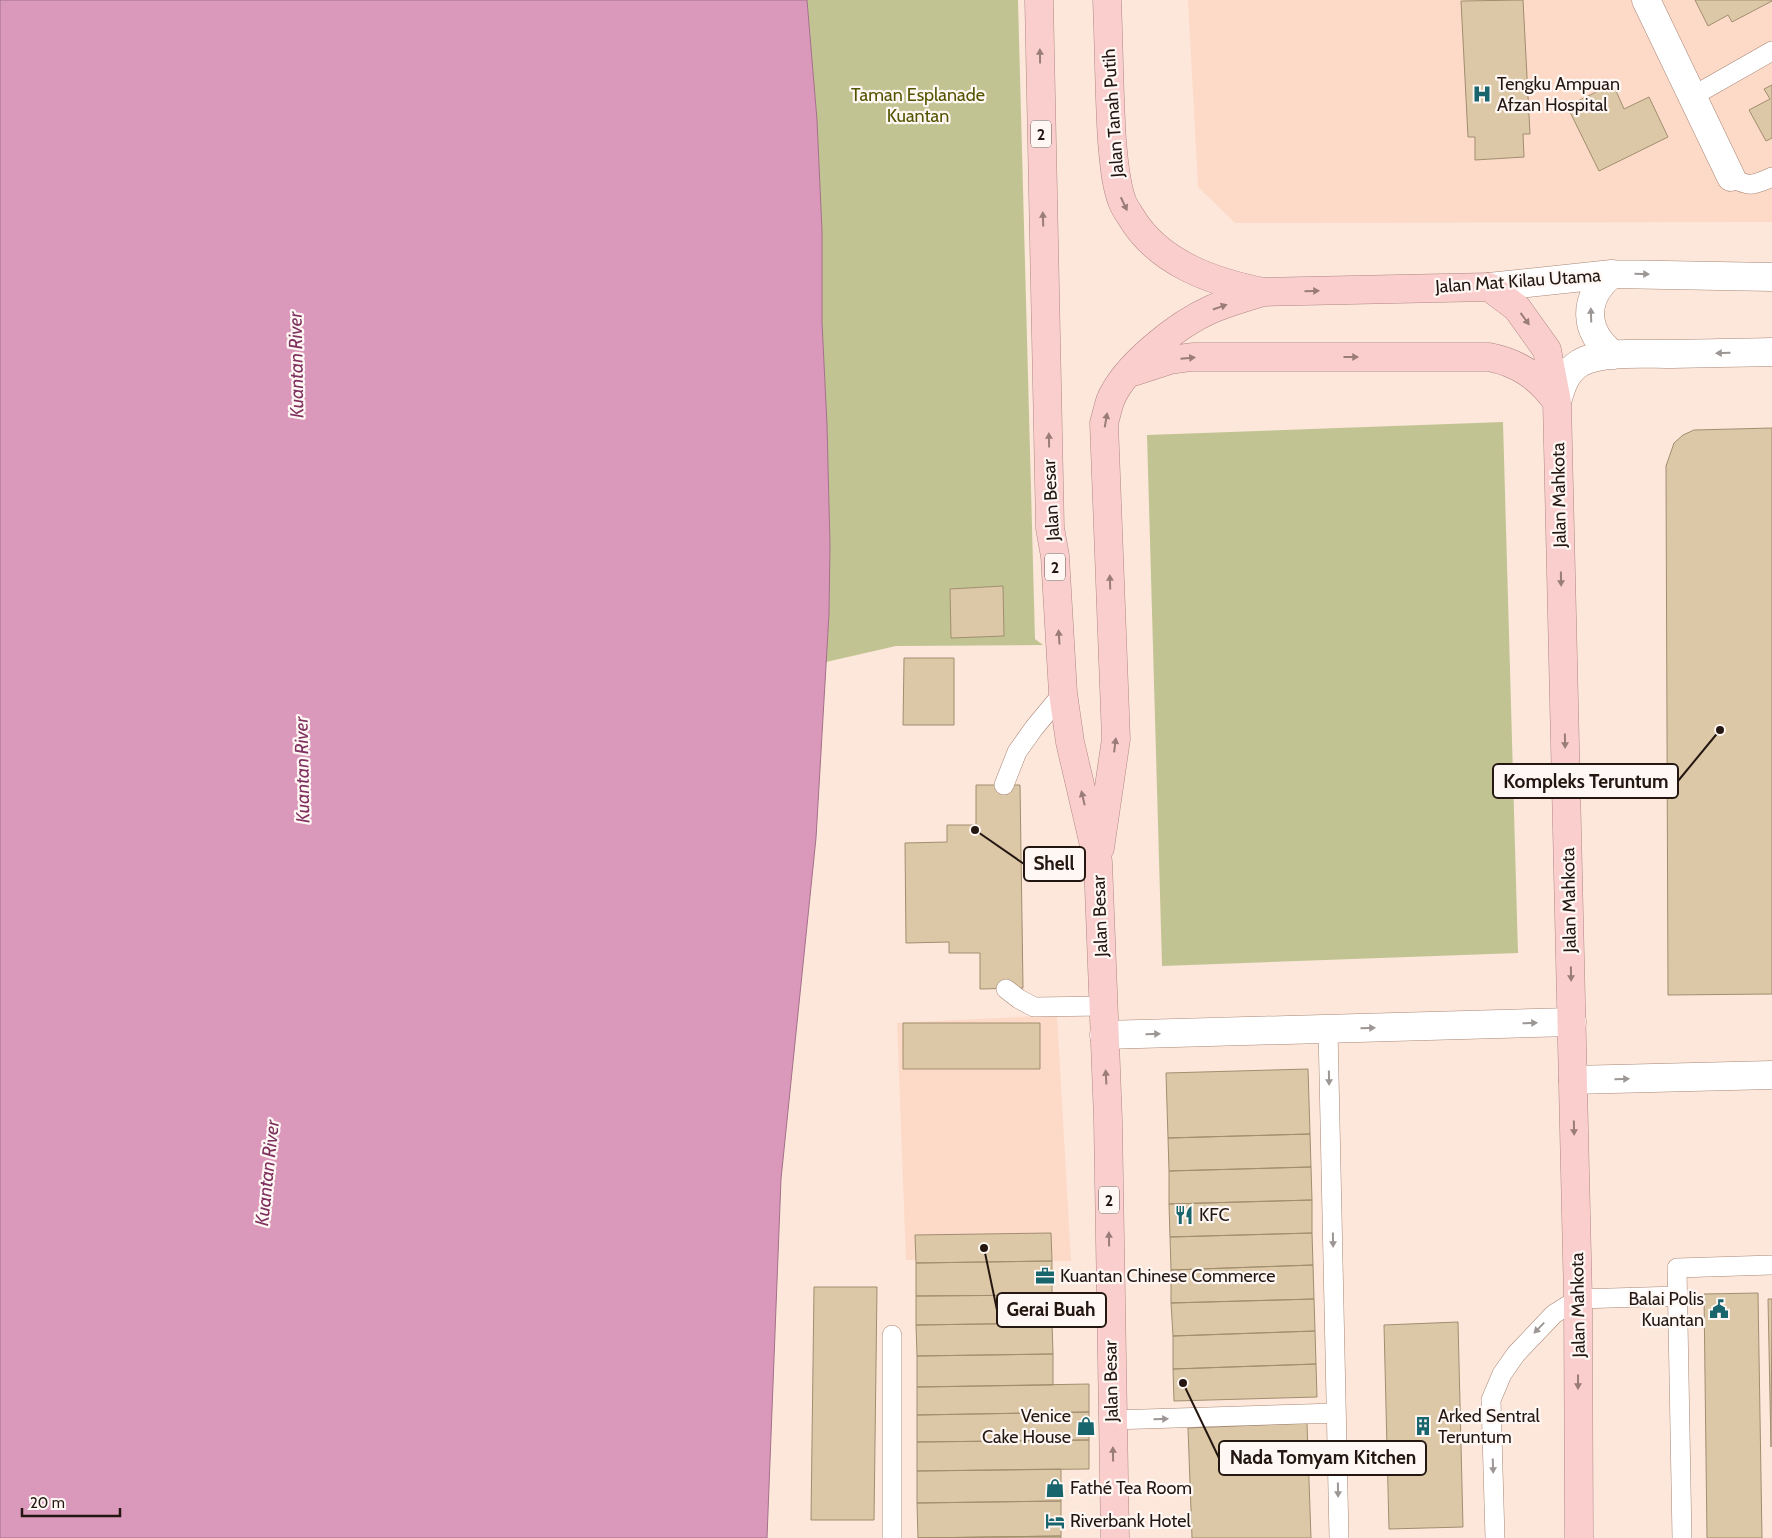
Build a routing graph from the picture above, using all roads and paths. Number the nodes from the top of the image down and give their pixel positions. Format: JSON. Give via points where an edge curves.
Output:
{"nodes":[{"id":1,"x":1039,"y":0,"type":"edge"},
{"id":2,"x":1107,"y":0,"type":"edge"},
{"id":3,"x":1646,"y":0,"type":"edge"},
{"id":4,"x":1772,"y":51,"type":"edge"},
{"id":5,"x":1693,"y":96,"type":"junction"},
{"id":6,"x":1731,"y":176,"type":"joint"},
{"id":7,"x":1772,"y":177,"type":"edge"},
{"id":8,"x":1612,"y":274,"type":"junction"},
{"id":9,"x":1772,"y":277,"type":"edge"},
{"id":10,"x":1489,"y":287,"type":"junction"},
{"id":11,"x":1263,"y":292,"type":"junction"},
{"id":12,"x":1772,"y":352,"type":"edge"},
{"id":13,"x":1614,"y":355,"type":"junction"},
{"id":14,"x":1125,"y":376,"type":"junction"},
{"id":15,"x":1557,"y":402,"type":"junction"},
{"id":16,"x":1063,"y":693,"type":"junction"},
{"id":17,"x":1004,"y":785,"type":"dead end"},
{"id":18,"x":1098,"y":862,"type":"junction"},
{"id":19,"x":1006,"y":989,"type":"dead end"},
{"id":20,"x":1104,"y":1006,"type":"junction"},
{"id":21,"x":1572,"y":1022,"type":"junction"},
{"id":22,"x":1328,"y":1029,"type":"junction"},
{"id":23,"x":1104,"y":1035,"type":"junction"},
{"id":24,"x":1772,"y":1075,"type":"edge"},
{"id":25,"x":1574,"y":1080,"type":"junction"},
{"id":26,"x":1772,"y":1266,"type":"edge"},
{"id":27,"x":1676,"y":1296,"type":"junction"},
{"id":28,"x":1578,"y":1299,"type":"junction"},
{"id":29,"x":892,"y":1335,"type":"dead end"},
{"id":30,"x":1336,"y":1413,"type":"junction"},
{"id":31,"x":1112,"y":1420,"type":"junction"},
{"id":32,"x":892,"y":1538,"type":"edge"},
{"id":33,"x":1115,"y":1538,"type":"edge"},
{"id":34,"x":1339,"y":1538,"type":"edge"},
{"id":35,"x":1495,"y":1538,"type":"edge"},
{"id":36,"x":1579,"y":1538,"type":"edge"},
{"id":37,"x":1682,"y":1538,"type":"edge"}],
"edges":[{"from":16,"to":1,"type":"highway","name":"Jalan Besar","number":"2","one_way":true,"via":[[1055,556],[1050,528]]},
{"from":2,"to":11,"type":"highway","name":"Jalan Tanah Putih","one_way":true,"via":[[1111,122],[1115,170],[1122,202],[1137,226],[1170,258],[1207,277]]},
{"from":3,"to":5,"type":"street"},
{"from":4,"to":5,"type":"lane"},
{"from":5,"to":6,"type":"street"},
{"from":6,"to":7,"type":"lane","via":[[1742,183],[1754,185]]},
{"from":8,"to":9,"type":"street","name":"Jalan Mat Kilau Utama","one_way":true},
{"from":8,"to":10,"type":"street","name":"Jalan Mat Kilau Utama"},
{"from":13,"to":8,"type":"street","one_way":true,"via":[[1597,339],[1590,317],[1595,292]]},
{"from":11,"to":10,"type":"highway","name":"Jalan Mat Kilau Utama","one_way":true},
{"from":10,"to":15,"type":"highway","name":"Jalan Mahkota","one_way":true,"via":[[1517,308],[1547,350]]},
{"from":14,"to":11,"type":"highway","one_way":true,"via":[[1181,326],[1212,310]]},
{"from":12,"to":13,"type":"street","one_way":true},
{"from":13,"to":15,"type":"street","via":[[1588,359],[1574,367]]},
{"from":14,"to":15,"type":"highway","one_way":true,"via":[[1162,362],[1192,357],[1490,357],[1520,366],[1547,388]]},
{"from":18,"to":14,"type":"highway","one_way":true,"via":[[1116,739],[1104,423],[1111,400]]},
{"from":15,"to":21,"type":"highway","name":"Jalan Mahkota","one_way":true},
{"from":16,"to":17,"type":"lane","via":[[1017,752]]},
{"from":18,"to":16,"type":"highway","name":"Jalan Besar","number":"2","one_way":true,"via":[[1070,742]]},
{"from":18,"to":20,"type":"highway","name":"Jalan Besar","number":"2"},
{"from":19,"to":20,"type":"lane","via":[[1034,1007]]},
{"from":20,"to":23,"type":"highway","name":"Jalan Besar","number":"2"},
{"from":22,"to":21,"type":"street","one_way":true},
{"from":21,"to":25,"type":"highway","name":"Jalan Mahkota"},
{"from":23,"to":22,"type":"street","one_way":true},
{"from":22,"to":30,"type":"lane","one_way":true},
{"from":31,"to":23,"type":"highway","name":"Jalan Besar","number":"2","one_way":true},
{"from":25,"to":24,"type":"street","one_way":true},
{"from":25,"to":28,"type":"highway","name":"Jalan Mahkota","one_way":true},
{"from":26,"to":27,"type":"lane","via":[[1677,1268]]},
{"from":27,"to":28,"type":"lane"},
{"from":27,"to":37,"type":"lane"},
{"from":28,"to":35,"type":"lane","one_way":true,"via":[[1554,1314],[1516,1354],[1502,1374],[1491,1400]]},
{"from":28,"to":36,"type":"highway","name":"Jalan Mahkota","one_way":true},
{"from":29,"to":32,"type":"lane"},
{"from":31,"to":30,"type":"lane","one_way":true},
{"from":30,"to":34,"type":"lane","one_way":true},
{"from":33,"to":31,"type":"highway","name":"Jalan Besar","number":"2","one_way":true}]}
